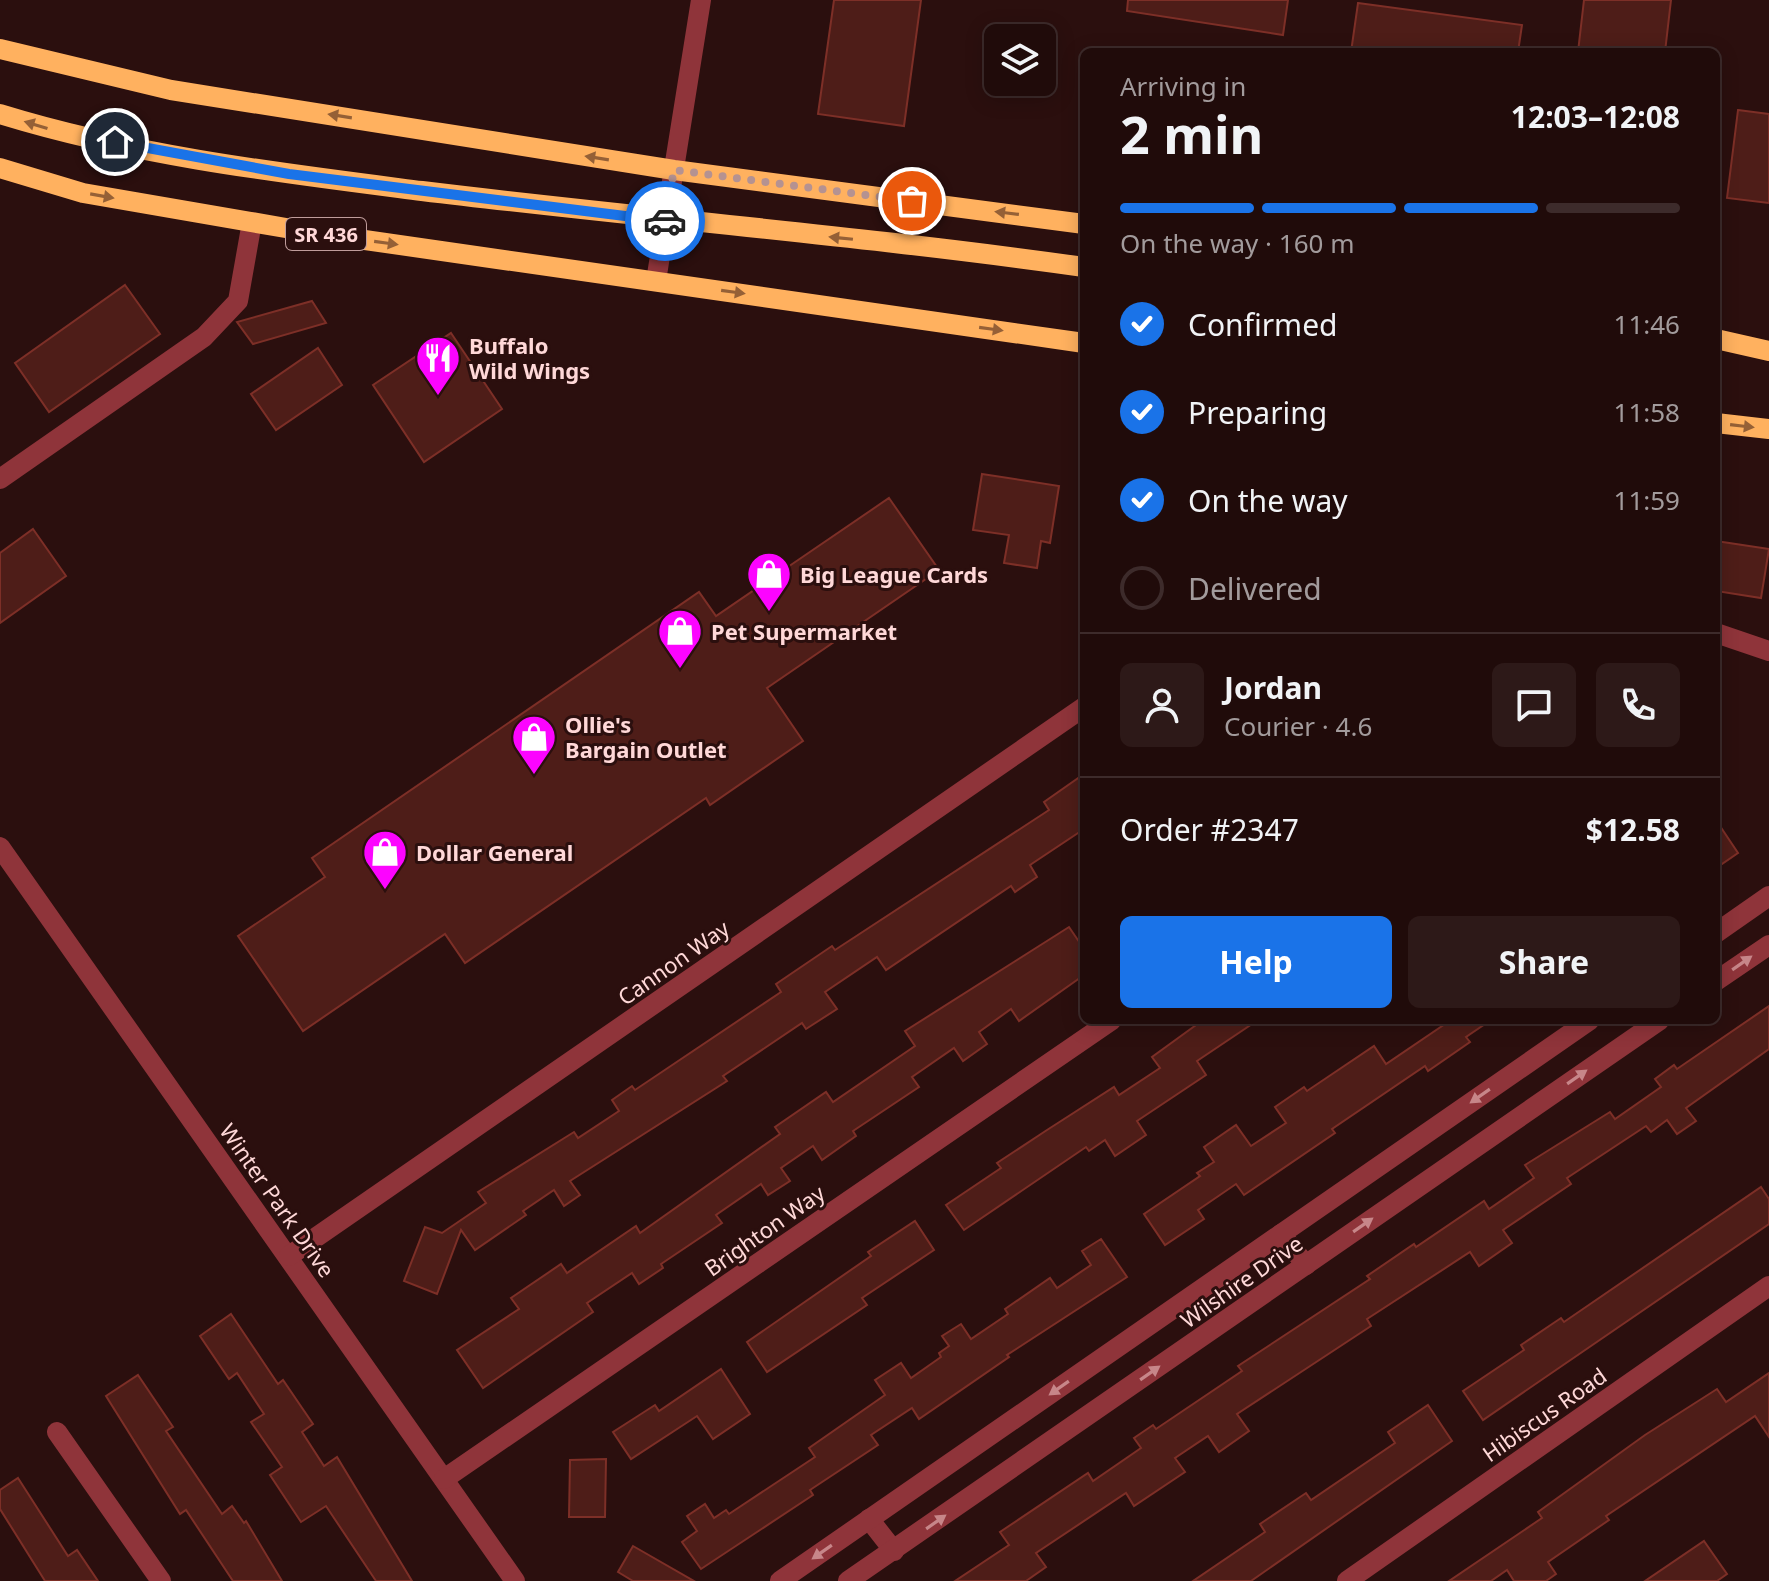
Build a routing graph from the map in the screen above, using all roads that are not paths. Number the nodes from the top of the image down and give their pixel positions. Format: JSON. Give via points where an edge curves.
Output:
{"nodes":[{"id":1,"x":701,"y":0,"type":"edge"},
{"id":2,"x":0,"y":49,"type":"edge"},
{"id":3,"x":0,"y":114,"type":"edge"},
{"id":4,"x":0,"y":168,"type":"edge"},
{"id":5,"x":674,"y":170,"type":"junction"},
{"id":6,"x":666,"y":221,"type":"junction"},
{"id":7,"x":252,"y":222,"type":"junction"},
{"id":8,"x":1080,"y":223,"type":"edge"},
{"id":9,"x":1080,"y":266,"type":"edge"},
{"id":10,"x":656,"y":281,"type":"junction"},
{"id":11,"x":1720,"y":340,"type":"edge"},
{"id":12,"x":1080,"y":342,"type":"edge"},
{"id":13,"x":1769,"y":353,"type":"edge"},
{"id":14,"x":1720,"y":354,"type":"edge"},
{"id":15,"x":1720,"y":423,"type":"edge"},
{"id":16,"x":1769,"y":429,"type":"edge"},
{"id":17,"x":0,"y":479,"type":"edge"},
{"id":18,"x":1720,"y":634,"type":"edge"},
{"id":19,"x":1769,"y":651,"type":"edge"},
{"id":20,"x":1080,"y":710,"type":"edge"},
{"id":21,"x":0,"y":847,"type":"edge"},
{"id":22,"x":1769,"y":896,"type":"edge"},
{"id":23,"x":1720,"y":930,"type":"edge"},
{"id":24,"x":1769,"y":945,"type":"edge"},
{"id":25,"x":1720,"y":978,"type":"edge"},
{"id":26,"x":1106,"y":1024,"type":"edge"},
{"id":27,"x":1584,"y":1024,"type":"edge"},
{"id":28,"x":1654,"y":1024,"type":"edge"},
{"id":29,"x":1281,"y":1234,"type":"junction"},
{"id":30,"x":289,"y":1256,"type":"junction"},
{"id":31,"x":1306,"y":1265,"type":"junction"},
{"id":32,"x":1769,"y":1286,"type":"edge"},
{"id":33,"x":57,"y":1432,"type":"dead end"},
{"id":34,"x":444,"y":1479,"type":"junction"},
{"id":35,"x":869,"y":1519,"type":"junction"},
{"id":36,"x":894,"y":1551,"type":"junction"},
{"id":37,"x":161,"y":1581,"type":"edge"},
{"id":38,"x":515,"y":1581,"type":"edge"},
{"id":39,"x":780,"y":1581,"type":"edge"},
{"id":40,"x":848,"y":1581,"type":"edge"},
{"id":41,"x":1347,"y":1581,"type":"edge"}],
"edges":[{"from":1,"to":5,"type":"street"},
{"from":5,"to":2,"type":"main road","one_way":true,"via":[[136,84]]},
{"from":6,"to":3,"type":"main road","one_way":true,"via":[[289,174],[56,131]]},
{"from":4,"to":7,"type":"main road","number":"SR 436","one_way":true,"via":[[83,193]]},
{"from":5,"to":6,"type":"street"},
{"from":8,"to":5,"type":"main road","one_way":true},
{"from":9,"to":6,"type":"main road","one_way":true},
{"from":6,"to":10,"type":"street"},
{"from":7,"to":10,"type":"main road","number":"SR 436","one_way":true},
{"from":7,"to":17,"type":"street","via":[[238,301],[204,337]]},
{"from":10,"to":12,"type":"main road","number":"SR 436","one_way":true},
{"from":11,"to":13,"type":"main road"},
{"from":13,"to":14,"type":"main road"},
{"from":15,"to":16,"type":"main road","one_way":true},
{"from":18,"to":19,"type":"street"},
{"from":20,"to":30,"type":"street","name":"Cannon Way"},
{"from":21,"to":30,"type":"street","name":"Winter Park Drive"},
{"from":22,"to":23,"type":"street"},
{"from":25,"to":24,"type":"street","one_way":true},
{"from":26,"to":34,"type":"street","name":"Brighton Way"},
{"from":27,"to":29,"type":"street","name":"Wilshire Drive","one_way":true},
{"from":31,"to":28,"type":"street","name":"Wilshire Drive","one_way":true},
{"from":29,"to":31,"type":"street"},
{"from":29,"to":35,"type":"street","name":"Wilshire Drive","one_way":true},
{"from":30,"to":34,"type":"street","name":"Winter Park Drive"},
{"from":36,"to":31,"type":"street","name":"Wilshire Drive","one_way":true},
{"from":32,"to":41,"type":"street","name":"Hibiscus Road"},
{"from":33,"to":37,"type":"street"},
{"from":34,"to":38,"type":"street","name":"Winter Park Drive"},
{"from":35,"to":36,"type":"street"},
{"from":35,"to":39,"type":"street","name":"Wilshire Drive","one_way":true},
{"from":36,"to":40,"type":"street","name":"Wilshire Drive"}]}
